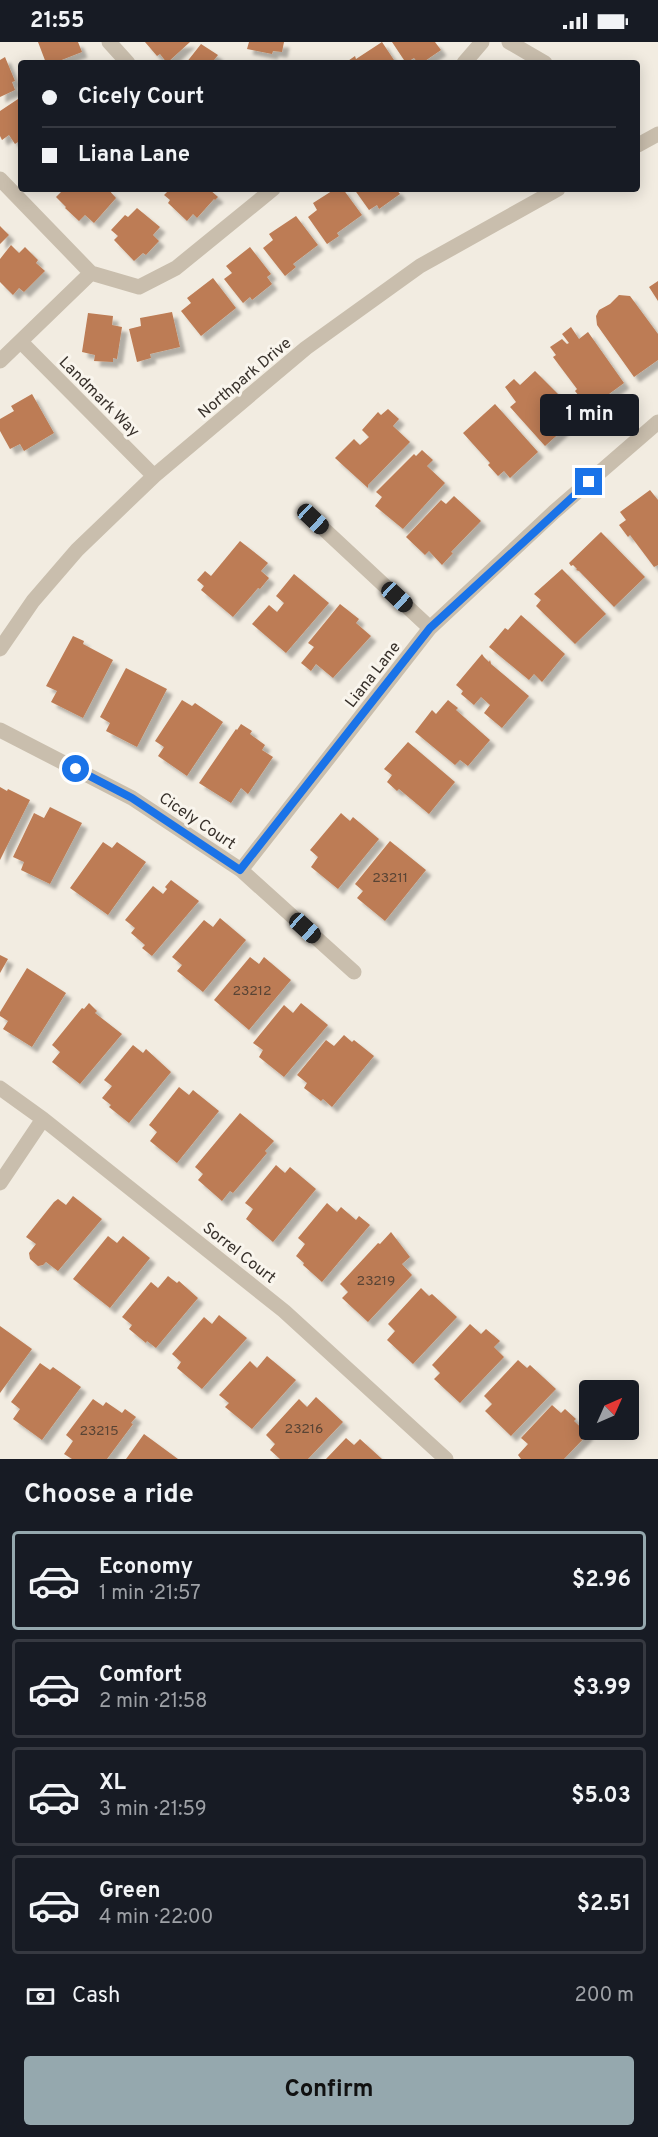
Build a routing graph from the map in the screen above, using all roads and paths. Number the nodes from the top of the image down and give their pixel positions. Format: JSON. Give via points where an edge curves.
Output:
{"nodes":[{"id":1,"x":109,"y":42,"type":"edge"},
{"id":2,"x":482,"y":42,"type":"edge"},
{"id":3,"x":509,"y":42,"type":"edge"},
{"id":4,"x":125,"y":60,"type":"edge"},
{"id":5,"x":467,"y":60,"type":"edge"},
{"id":6,"x":540,"y":60,"type":"edge"},
{"id":7,"x":658,"y":134,"type":"edge"},
{"id":8,"x":640,"y":144,"type":"edge"},
{"id":9,"x":0,"y":179,"type":"edge"},
{"id":10,"x":269,"y":192,"type":"edge"},
{"id":11,"x":553,"y":192,"type":"edge"},
{"id":12,"x":91,"y":273,"type":"junction"},
{"id":13,"x":21,"y":342,"type":"junction"},
{"id":14,"x":0,"y":361,"type":"edge"},
{"id":15,"x":658,"y":422,"type":"edge"},
{"id":16,"x":154,"y":476,"type":"junction"},
{"id":17,"x":313,"y":519,"type":"dead end"},
{"id":18,"x":430,"y":628,"type":"junction"},
{"id":19,"x":0,"y":649,"type":"edge"},
{"id":20,"x":0,"y":730,"type":"edge"},
{"id":21,"x":240,"y":870,"type":"junction"},
{"id":22,"x":354,"y":972,"type":"dead end"},
{"id":23,"x":0,"y":1088,"type":"edge"},
{"id":24,"x":43,"y":1119,"type":"junction"},
{"id":25,"x":0,"y":1183,"type":"edge"},
{"id":26,"x":446,"y":1459,"type":"edge"}],
"edges":[{"from":1,"to":4,"type":"street"},
{"from":2,"to":5,"type":"street"},
{"from":3,"to":6,"type":"street"},
{"from":7,"to":8,"type":"street"},
{"from":9,"to":12,"type":"street"},
{"from":10,"to":12,"type":"street","via":[[176,268],[139,287]]},
{"from":11,"to":16,"type":"street","name":"Northpark Drive","via":[[420,266],[306,348]]},
{"from":12,"to":13,"type":"street"},
{"from":13,"to":14,"type":"street"},
{"from":13,"to":16,"type":"street","name":"Landmark Way"},
{"from":15,"to":18,"type":"street","name":"Liana Lane"},
{"from":16,"to":19,"type":"street","name":"Northpark Drive","via":[[69,559],[33,601]]},
{"from":17,"to":18,"type":"street"},
{"from":18,"to":21,"type":"street","name":"Liana Lane"},
{"from":20,"to":21,"type":"street","name":"Cicely Court","via":[[132,798]]},
{"from":21,"to":22,"type":"street","name":"Cicely Court"},
{"from":23,"to":24,"type":"street","name":"Sorrel Court"},
{"from":24,"to":25,"type":"street"},
{"from":24,"to":26,"type":"street","name":"Sorrel Court","via":[[284,1311]]}]}
